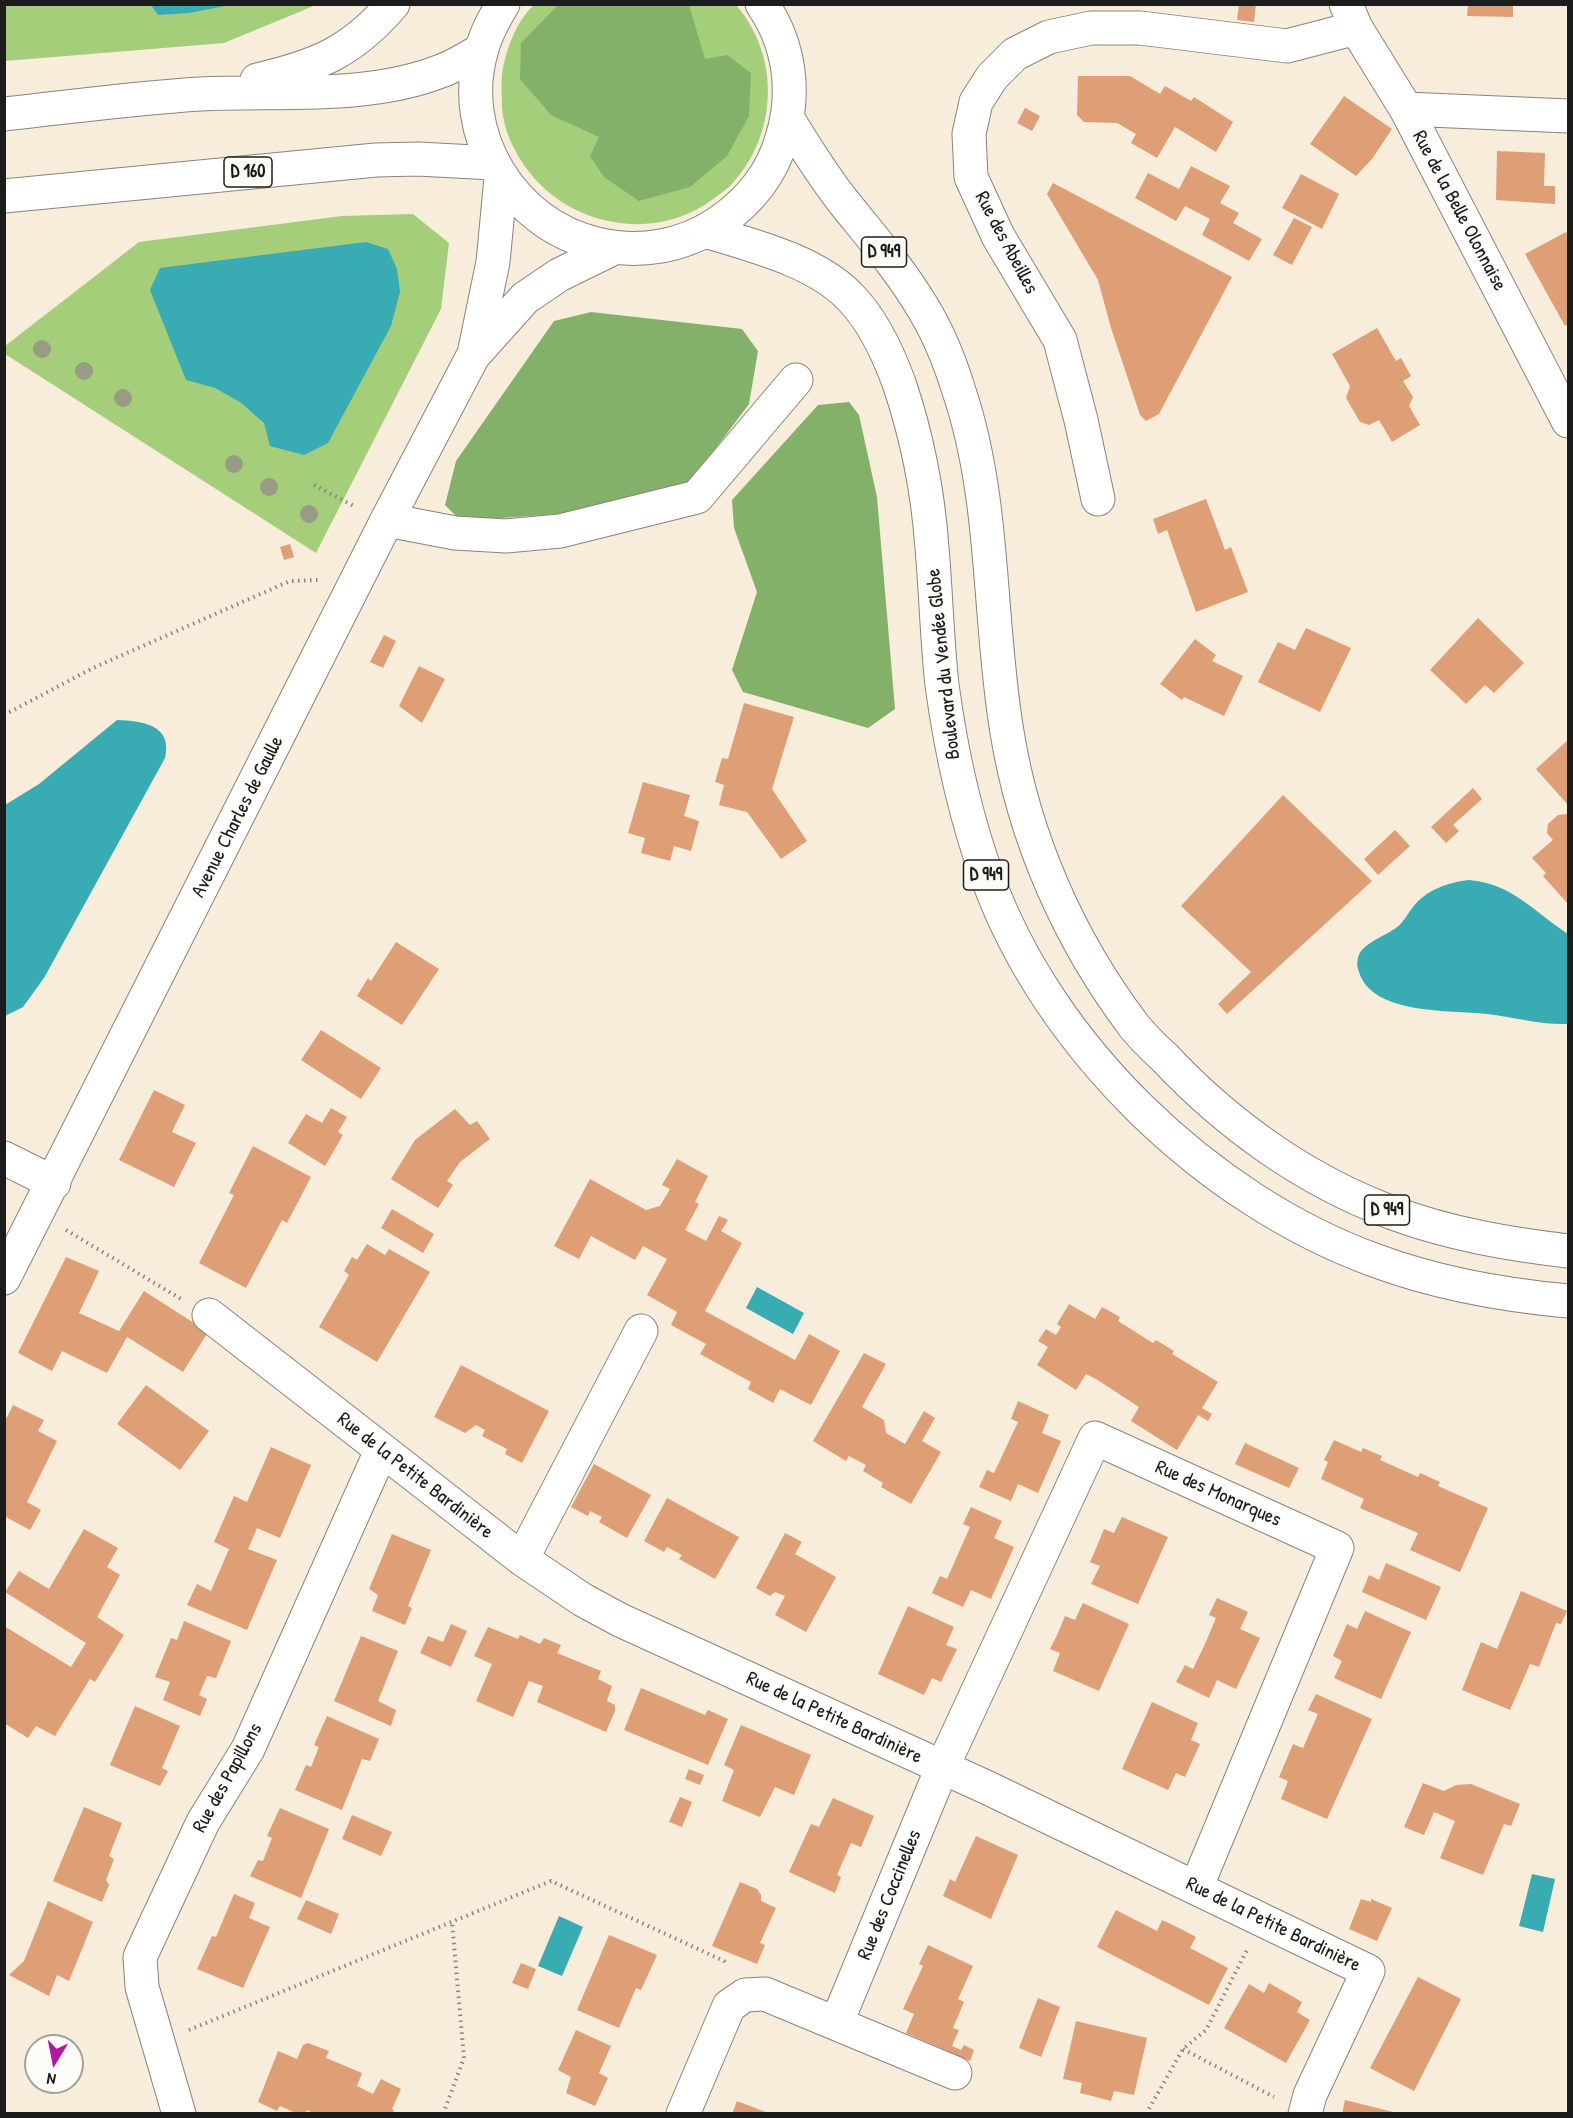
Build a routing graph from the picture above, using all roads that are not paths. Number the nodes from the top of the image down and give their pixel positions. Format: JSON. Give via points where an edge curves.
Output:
{"nodes":[{"id":1,"x":393,"y":4,"type":"edge"},
{"id":2,"x":503,"y":4,"type":"edge"},
{"id":3,"x":762,"y":4,"type":"edge"},
{"id":4,"x":1351,"y":16,"type":"edge"},
{"id":5,"x":481,"y":50,"type":"junction"},
{"id":6,"x":200,"y":94,"type":"junction"},
{"id":7,"x":1406,"y":109,"type":"junction"},
{"id":8,"x":4,"y":114,"type":"edge"},
{"id":9,"x":1569,"y":116,"type":"edge"},
{"id":10,"x":788,"y":119,"type":"junction"},
{"id":11,"x":497,"y":171,"type":"junction"},
{"id":12,"x":4,"y":196,"type":"edge"},
{"id":13,"x":705,"y":231,"type":"junction"},
{"id":14,"x":614,"y":248,"type":"junction"},
{"id":15,"x":473,"y":356,"type":"junction"},
{"id":16,"x":796,"y":380,"type":"dead end"},
{"id":17,"x":1569,"y":421,"type":"edge"},
{"id":18,"x":1098,"y":499,"type":"dead end"},
{"id":19,"x":387,"y":520,"type":"junction"},
{"id":20,"x":4,"y":1158,"type":"edge"},
{"id":21,"x":54,"y":1183,"type":"junction"},
{"id":22,"x":1569,"y":1251,"type":"edge"},
{"id":23,"x":4,"y":1278,"type":"edge"},
{"id":24,"x":1569,"y":1301,"type":"edge"},
{"id":25,"x":209,"y":1315,"type":"road end"},
{"id":26,"x":641,"y":1331,"type":"dead end"},
{"id":27,"x":381,"y":1451,"type":"junction"},
{"id":28,"x":522,"y":1558,"type":"junction"},
{"id":29,"x":942,"y":1767,"type":"junction"},
{"id":30,"x":1196,"y":1888,"type":"junction"},
{"id":31,"x":837,"y":2022,"type":"junction"},
{"id":32,"x":955,"y":2073,"type":"dead end"},
{"id":33,"x":1293,"y":2107,"type":"edge"},
{"id":34,"x":179,"y":2114,"type":"edge"},
{"id":35,"x":683,"y":2114,"type":"edge"}],
"edges":[{"from":1,"to":6,"type":"main road","via":[[348,47],[316,64]]},
{"from":2,"to":5,"type":"main road"},
{"from":3,"to":10,"type":"main road","via":[[784,50],[790,84]]},
{"from":4,"to":7,"type":"main road","name":"Rue de la Belle Olonnaise"},
{"from":4,"to":18,"type":"main road","name":"Rue des Abeilles","via":[[1287,46],[1140,28],[1091,28],[1049,37],[1015,54],[975,102],[969,134],[971,177],[998,236],[1060,340]]},
{"from":5,"to":6,"type":"main road","via":[[440,72],[394,83],[328,91]]},
{"from":5,"to":11,"type":"main road","via":[[476,108],[482,136]]},
{"from":6,"to":8,"type":"main road"},
{"from":7,"to":9,"type":"main road"},
{"from":7,"to":17,"type":"main road","name":"Rue de la Belle Olonnaise"},
{"from":10,"to":13,"type":"main road","via":[[778,153],[760,185],[735,212]]},
{"from":10,"to":22,"type":"main road","number":"D 949","via":[[822,172],[904,279],[945,350],[961,395],[976,459],[988,534],[1006,731],[1020,798],[1064,913],[1100,978],[1136,1029],[1180,1075],[1278,1155],[1391,1212],[1453,1232]]},
{"from":11,"to":12,"type":"main road","number":"D 160","via":[[418,159],[376,160]]},
{"from":11,"to":14,"type":"main road","via":[[523,205],[550,226],[581,240]]},
{"from":11,"to":15,"type":"main road","via":[[493,262]]},
{"from":13,"to":14,"type":"main road","via":[[656,247]]},
{"from":13,"to":24,"type":"main road","name":"Boulevard du Vendée Globe","number":"D 949","via":[[789,258],[818,273],[849,296],[873,327],[891,361],[908,409],[923,476],[942,680],[951,749],[967,817],[989,882],[1018,945],[1055,1008],[1097,1063],[1145,1114],[1196,1158],[1251,1198],[1311,1233],[1373,1260],[1441,1281],[1509,1296]]},
{"from":14,"to":15,"type":"main road","via":[[559,275],[525,298]]},
{"from":15,"to":19,"type":"main road","name":"Avenue Charles de Gaulle"},
{"from":16,"to":19,"type":"main road","via":[[697,497],[560,531],[506,536],[455,533]]},
{"from":19,"to":21,"type":"main road","name":"Avenue Charles de Gaulle"},
{"from":20,"to":21,"type":"main road"},
{"from":21,"to":23,"type":"main road","name":"Avenue Charles de Gaulle"},
{"from":25,"to":27,"type":"main road","name":"Rue de la Petite Bardinière"},
{"from":26,"to":28,"type":"main road"},
{"from":27,"to":28,"type":"main road","name":"Rue de la Petite Bardinière"},
{"from":27,"to":34,"type":"main road","name":"Rue des Papillons","via":[[248,1749],[203,1822],[140,1957],[142,1987]]},
{"from":28,"to":29,"type":"main road","name":"Rue de la Petite Bardinière","via":[[620,1620]]},
{"from":29,"to":30,"type":"main road","name":"Rue de la Petite Bardinière"},
{"from":29,"to":30,"type":"main road","name":"Rue des Monarques","via":[[1095,1438],[1337,1548]]},
{"from":29,"to":31,"type":"main road","name":"Rue des Coccinelles"},
{"from":30,"to":33,"type":"main road","name":"Rue de la Petite Bardinière","via":[[1368,1971],[1310,2096]]},
{"from":31,"to":32,"type":"main road"},
{"from":31,"to":35,"type":"main road","via":[[765,1994],[745,1995],[729,2006]]}]}
